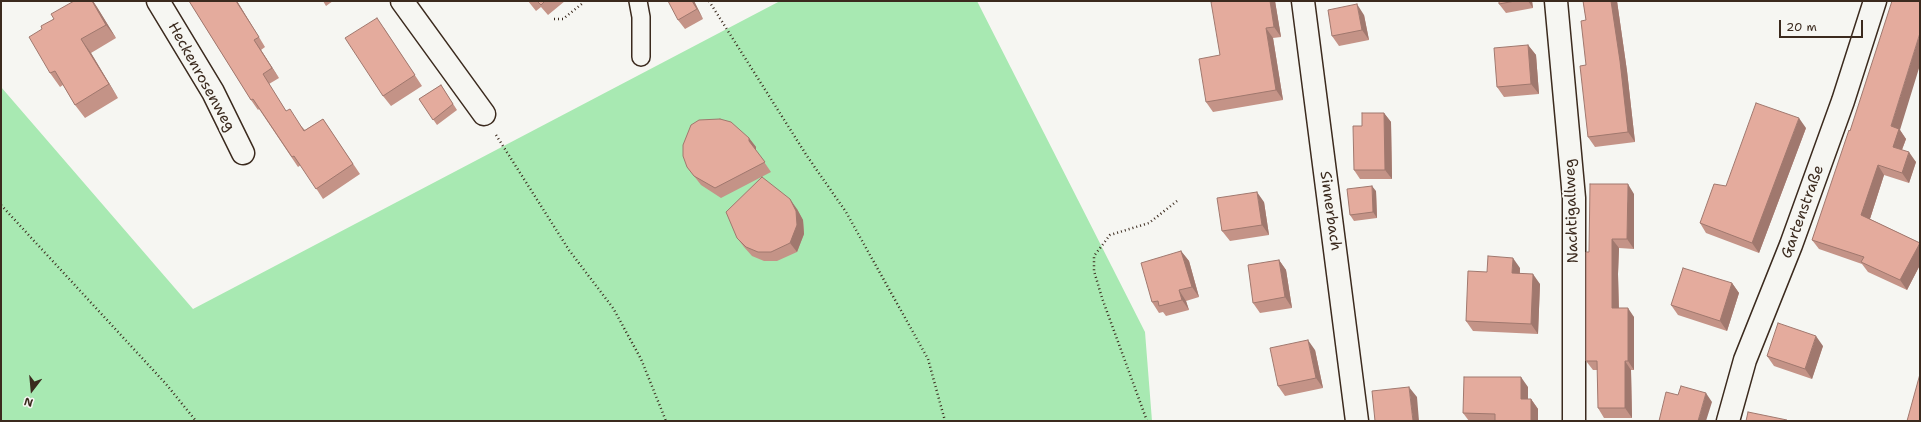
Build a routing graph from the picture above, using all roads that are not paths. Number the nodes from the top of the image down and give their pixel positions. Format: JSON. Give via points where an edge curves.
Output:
{"nodes":[{"id":1,"x":158,"y":1,"type":"edge"},
{"id":2,"x":402,"y":1,"type":"edge"},
{"id":3,"x":638,"y":1,"type":"edge"},
{"id":4,"x":1303,"y":1,"type":"edge"},
{"id":5,"x":1556,"y":1,"type":"edge"},
{"id":6,"x":1875,"y":1,"type":"edge"},
{"id":7,"x":641,"y":57,"type":"dead end"},
{"id":8,"x":484,"y":114,"type":"road end"},
{"id":9,"x":243,"y":153,"type":"dead end"},
{"id":10,"x":1357,"y":421,"type":"edge"},
{"id":11,"x":1574,"y":421,"type":"edge"},
{"id":12,"x":1728,"y":421,"type":"edge"}],
"edges":[{"from":1,"to":9,"type":"street","name":"Heckenrosenweg","via":[[213,92]]},
{"from":2,"to":8,"type":"street"},
{"from":3,"to":7,"type":"lane","via":[[641,17]]},
{"from":4,"to":10,"type":"street","name":"Sinnerbach"},
{"from":5,"to":11,"type":"street","name":"Nachtigallweg","via":[[1574,198]]},
{"from":6,"to":12,"type":"street","name":"Gartenstraße","via":[[1844,101],[1745,360]]}]}
